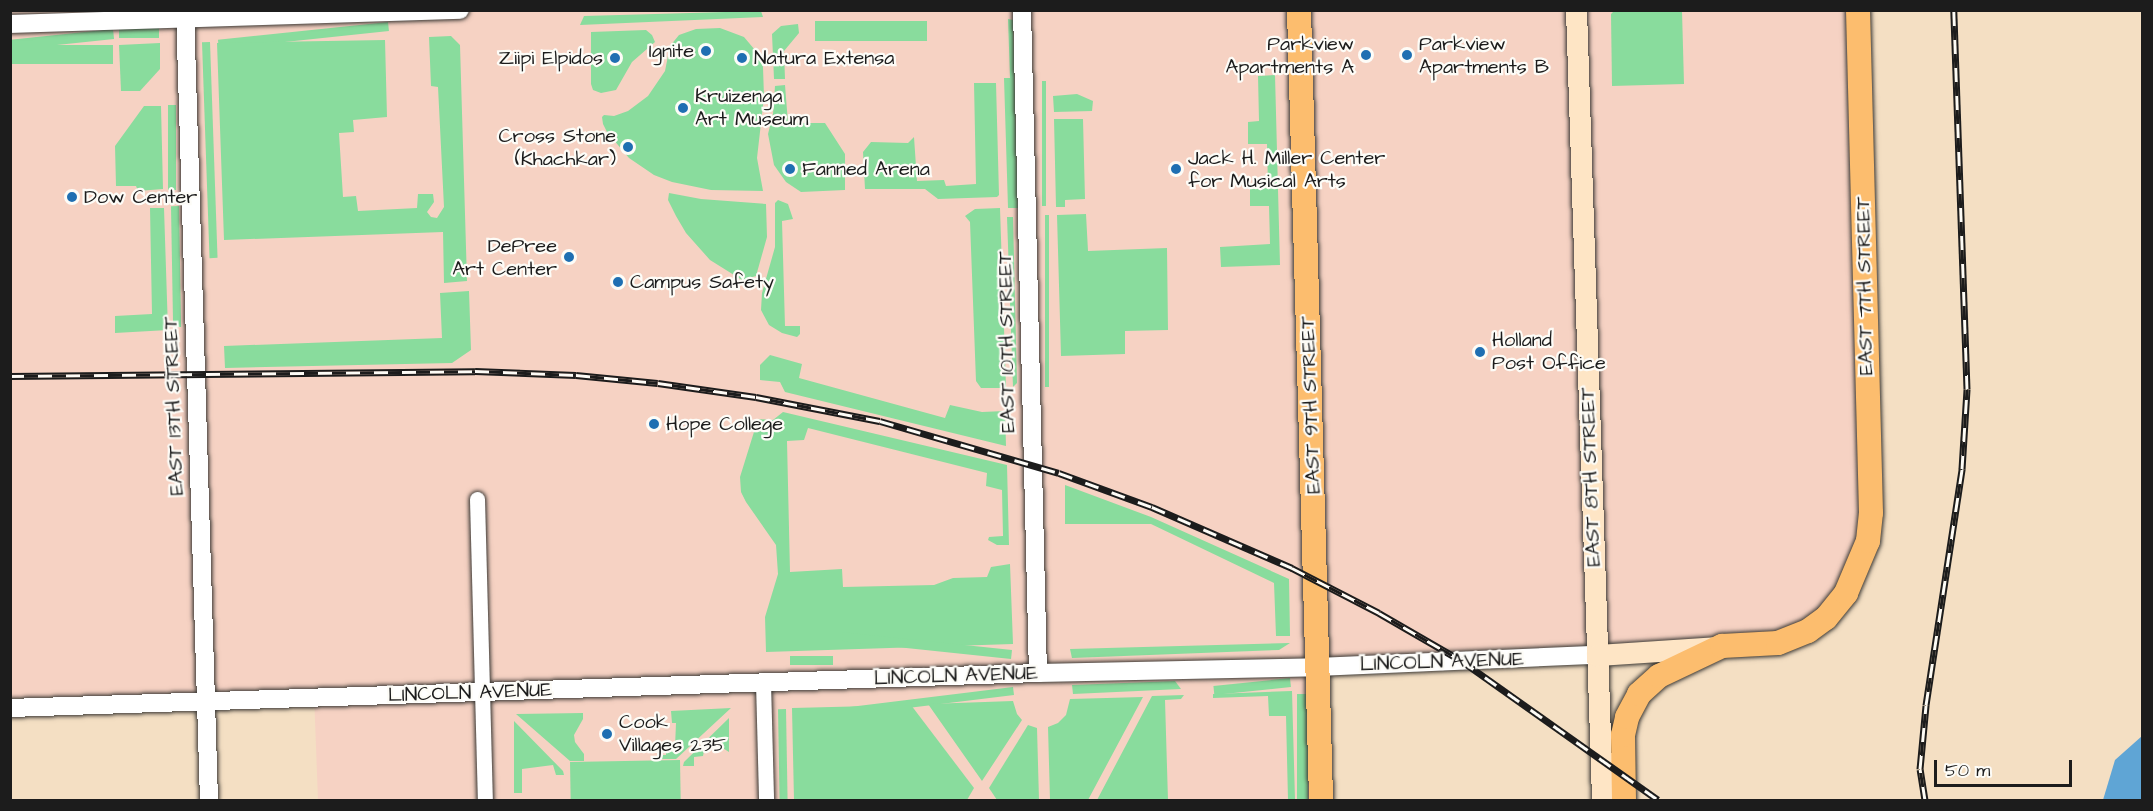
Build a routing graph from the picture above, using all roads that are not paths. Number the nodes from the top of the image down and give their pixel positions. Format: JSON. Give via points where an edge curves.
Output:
{"nodes":[{"id":1,"x":460,"y":10,"type":"edge"},
{"id":2,"x":1022,"y":10,"type":"edge"},
{"id":3,"x":1299,"y":10,"type":"edge"},
{"id":4,"x":1576,"y":10,"type":"edge"},
{"id":5,"x":1858,"y":10,"type":"edge"},
{"id":6,"x":185,"y":15,"type":"edge"},
{"id":7,"x":10,"y":24,"type":"edge"},
{"id":8,"x":477,"y":499,"type":"dead end"},
{"id":9,"x":1861,"y":560,"type":"joint"},
{"id":10,"x":1722,"y":646,"type":"junction"},
{"id":11,"x":1597,"y":655,"type":"junction"},
{"id":12,"x":1317,"y":667,"type":"junction"},
{"id":13,"x":1038,"y":673,"type":"junction"},
{"id":14,"x":763,"y":682,"type":"junction"},
{"id":15,"x":481,"y":693,"type":"junction"},
{"id":16,"x":207,"y":701,"type":"junction"},
{"id":17,"x":10,"y":708,"type":"edge"},
{"id":18,"x":209,"y":801,"type":"edge"},
{"id":19,"x":485,"y":801,"type":"edge"},
{"id":20,"x":766,"y":801,"type":"edge"},
{"id":21,"x":1321,"y":801,"type":"edge"},
{"id":22,"x":1602,"y":801,"type":"edge"},
{"id":23,"x":1624,"y":801,"type":"edge"}],
"edges":[{"from":1,"to":6,"type":"street"},
{"from":2,"to":13,"type":"street","name":"EAST 10TH STREET"},
{"from":3,"to":12,"type":"main road","name":"EAST 9TH STREET"},
{"from":4,"to":11,"type":"main road","name":"EAST 8TH STREET"},
{"from":5,"to":9,"type":"main road","name":"EAST 7TH STREET","via":[[1870,513],[1868,541]]},
{"from":6,"to":7,"type":"street"},
{"from":6,"to":16,"type":"street","name":"EAST 13TH STREET"},
{"from":8,"to":15,"type":"street"},
{"from":9,"to":10,"type":"main road","name":"LINCOLN AVENUE","via":[[1846,593],[1826,618],[1808,631],[1778,644]]},
{"from":10,"to":11,"type":"main road","name":"LINCOLN AVENUE"},
{"from":10,"to":23,"type":"main road","via":[[1659,676],[1639,694],[1623,735]]},
{"from":11,"to":12,"type":"street","name":"LINCOLN AVENUE"},
{"from":11,"to":22,"type":"main road","name":"EAST 8TH STREET"},
{"from":12,"to":13,"type":"street","name":"LINCOLN AVENUE"},
{"from":12,"to":21,"type":"main road","name":"EAST 9TH STREET"},
{"from":13,"to":14,"type":"street","name":"LINCOLN AVENUE"},
{"from":14,"to":15,"type":"street","name":"LINCOLN AVENUE"},
{"from":14,"to":20,"type":"street"},
{"from":15,"to":16,"type":"street","name":"LINCOLN AVENUE"},
{"from":15,"to":19,"type":"street"},
{"from":16,"to":17,"type":"street","name":"LINCOLN AVENUE"},
{"from":16,"to":18,"type":"street","name":"EAST 13TH STREET"}]}
